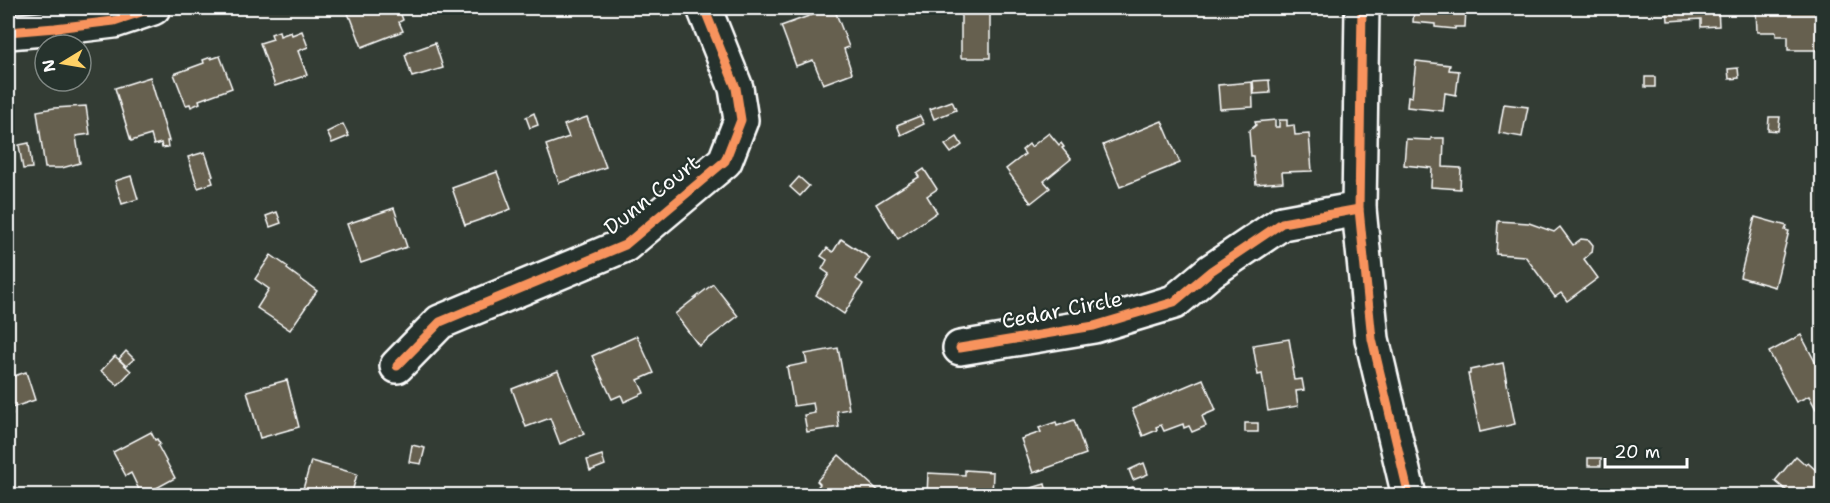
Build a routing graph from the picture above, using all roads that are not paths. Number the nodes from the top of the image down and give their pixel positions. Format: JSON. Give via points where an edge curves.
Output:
{"nodes":[{"id":1,"x":153,"y":8,"type":"edge"},
{"id":2,"x":704,"y":8,"type":"edge"},
{"id":3,"x":1362,"y":8,"type":"edge"},
{"id":4,"x":8,"y":32,"type":"edge"},
{"id":5,"x":1359,"y":209,"type":"junction"},
{"id":6,"x":960,"y":348,"type":"dead end"},
{"id":7,"x":396,"y":366,"type":"dead end"},
{"id":8,"x":1409,"y":495,"type":"edge"}],
"edges":[{"from":1,"to":4,"type":"street","via":[[114,21]]},
{"from":2,"to":7,"type":"street","name":"Dunn Court","via":[[736,88],[741,120],[725,161],[625,245],[440,322]]},
{"from":3,"to":5,"type":"street"},
{"from":5,"to":6,"type":"street","name":"Cedar Circle","via":[[1282,223],[1211,271],[1174,302],[1094,326]]},
{"from":5,"to":8,"type":"street","via":[[1372,339]]}]}
